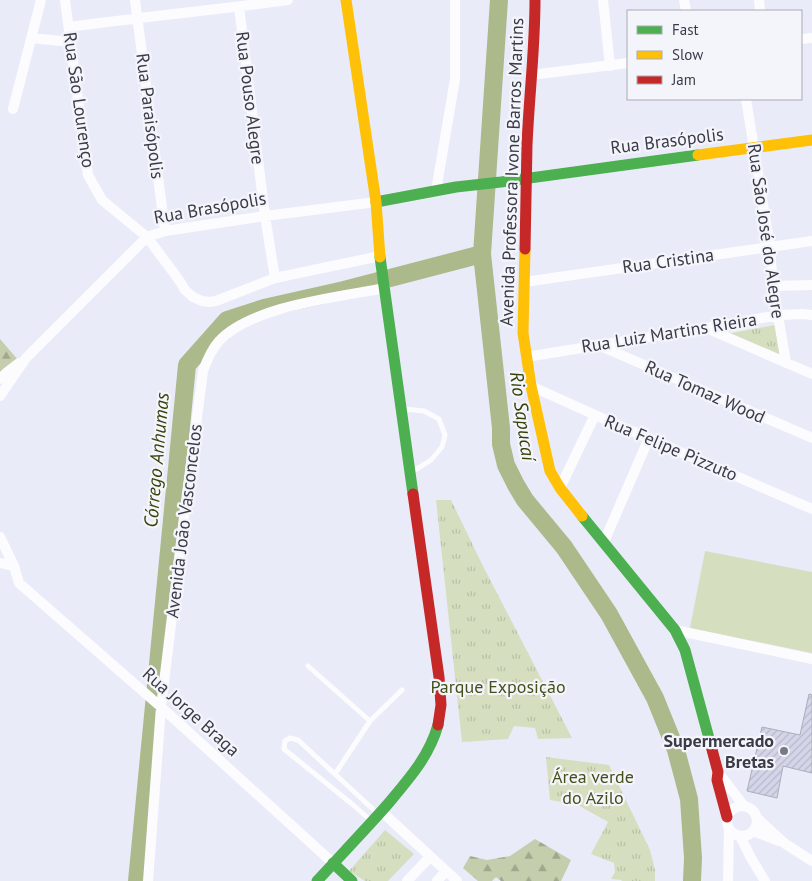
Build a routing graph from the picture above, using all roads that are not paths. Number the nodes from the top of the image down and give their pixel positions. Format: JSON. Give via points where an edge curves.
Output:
{"nodes":[{"id":1,"x":41,"y":0,"type":"edge"},
{"id":2,"x":65,"y":0,"type":"edge"},
{"id":3,"x":135,"y":0,"type":"edge"},
{"id":4,"x":288,"y":0,"type":"edge"},
{"id":5,"x":346,"y":0,"type":"edge"},
{"id":6,"x":456,"y":0,"type":"edge"},
{"id":7,"x":535,"y":0,"type":"edge"},
{"id":8,"x":603,"y":0,"type":"edge"},
{"id":9,"x":238,"y":7,"type":"junction"},
{"id":10,"x":137,"y":18,"type":"junction"},
{"id":11,"x":69,"y":27,"type":"junction"},
{"id":12,"x":31,"y":38,"type":"junction"},
{"id":13,"x":71,"y":42,"type":"junction"},
{"id":14,"x":627,"y":63,"type":"edge"},
{"id":15,"x":610,"y":66,"type":"junction"},
{"id":16,"x":531,"y":75,"type":"junction"},
{"id":17,"x":746,"y":100,"type":"edge"},
{"id":18,"x":13,"y":109,"type":"dead end"},
{"id":19,"x":812,"y":140,"type":"edge"},
{"id":20,"x":754,"y":148,"type":"junction"},
{"id":21,"x":527,"y":179,"type":"junction"},
{"id":22,"x":436,"y":191,"type":"junction"},
{"id":23,"x":376,"y":202,"type":"junction"},
{"id":24,"x":265,"y":216,"type":"junction"},
{"id":25,"x":166,"y":231,"type":"junction"},
{"id":26,"x":147,"y":237,"type":"junction"},
{"id":27,"x":812,"y":241,"type":"edge"},
{"id":28,"x":770,"y":247,"type":"junction"},
{"id":29,"x":381,"y":260,"type":"junction"},
{"id":30,"x":275,"y":278,"type":"junction"},
{"id":31,"x":524,"y":282,"type":"junction"},
{"id":32,"x":384,"y":285,"type":"junction"},
{"id":33,"x":812,"y":285,"type":"edge"},
{"id":34,"x":773,"y":286,"type":"junction"},
{"id":35,"x":779,"y":315,"type":"junction"},
{"id":36,"x":812,"y":315,"type":"edge"},
{"id":37,"x":706,"y":328,"type":"junction"},
{"id":38,"x":597,"y":345,"type":"junction"},
{"id":39,"x":526,"y":357,"type":"junction"},
{"id":40,"x":26,"y":358,"type":"junction"},
{"id":41,"x":786,"y":363,"type":"junction"},
{"id":42,"x":812,"y":374,"type":"edge"},
{"id":43,"x":0,"y":379,"type":"edge"},
{"id":44,"x":531,"y":386,"type":"junction"},
{"id":45,"x":0,"y":396,"type":"edge"},
{"id":46,"x":402,"y":409,"type":"junction"},
{"id":47,"x":595,"y":415,"type":"junction"},
{"id":48,"x":649,"y":438,"type":"junction"},
{"id":49,"x":812,"y":438,"type":"edge"},
{"id":50,"x":410,"y":473,"type":"junction"},
{"id":51,"x":560,"y":488,"type":"junction"},
{"id":52,"x":812,"y":509,"type":"edge"},
{"id":53,"x":0,"y":537,"type":"edge"},
{"id":54,"x":604,"y":542,"type":"junction"},
{"id":55,"x":0,"y":563,"type":"edge"},
{"id":56,"x":14,"y":566,"type":"junction"},
{"id":57,"x":675,"y":630,"type":"junction"},
{"id":58,"x":812,"y":658,"type":"edge"},
{"id":59,"x":308,"y":666,"type":"dead end"},
{"id":60,"x":402,"y":690,"type":"dead end"},
{"id":61,"x":160,"y":706,"type":"junction"},
{"id":62,"x":370,"y":721,"type":"junction"},
{"id":63,"x":718,"y":772,"type":"junction"},
{"id":64,"x":335,"y":774,"type":"junction"},
{"id":65,"x":744,"y":806,"type":"junction"},
{"id":66,"x":377,"y":816,"type":"junction"},
{"id":67,"x":756,"y":817,"type":"junction"},
{"id":68,"x":728,"y":823,"type":"junction"},
{"id":69,"x":753,"y":831,"type":"junction"},
{"id":70,"x":740,"y":836,"type":"junction"},
{"id":71,"x":784,"y":843,"type":"junction"},
{"id":72,"x":430,"y":858,"type":"junction"},
{"id":73,"x":812,"y":861,"type":"edge"},
{"id":74,"x":334,"y":863,"type":"junction"},
{"id":75,"x":446,"y":871,"type":"junction"},
{"id":76,"x":148,"y":881,"type":"edge"},
{"id":77,"x":318,"y":881,"type":"edge"},
{"id":78,"x":352,"y":881,"type":"edge"},
{"id":79,"x":408,"y":881,"type":"edge"},
{"id":80,"x":437,"y":881,"type":"edge"},
{"id":81,"x":456,"y":881,"type":"edge"},
{"id":82,"x":728,"y":881,"type":"edge"},
{"id":83,"x":765,"y":881,"type":"edge"}],
"edges":[{"from":1,"to":12,"type":"street"},
{"from":2,"to":11,"type":"street","name":"Rua São Lourenço"},
{"from":3,"to":10,"type":"street","name":"Rua Paraisópolis"},
{"from":4,"to":9,"type":"street"},
{"from":5,"to":23,"type":"main road"},
{"from":6,"to":22,"type":"street","via":[[455,78]]},
{"from":7,"to":16,"type":"main road","name":"Avenida Professora Ivone Barros Martins"},
{"from":8,"to":15,"type":"street"},
{"from":9,"to":10,"type":"street"},
{"from":9,"to":24,"type":"street","name":"Rua Pouso Alegre"},
{"from":10,"to":11,"type":"street"},
{"from":10,"to":25,"type":"street","name":"Rua Paraisópolis"},
{"from":11,"to":13,"type":"street","name":"Rua São Lourenço"},
{"from":12,"to":13,"type":"street"},
{"from":12,"to":18,"type":"street"},
{"from":13,"to":26,"type":"street","name":"Rua São Lourenço","via":[[88,175],[102,200]]},
{"from":14,"to":15,"type":"street"},
{"from":15,"to":16,"type":"street"},
{"from":16,"to":21,"type":"main road","name":"Avenida Professora Ivone Barros Martins"},
{"from":17,"to":20,"type":"street","name":"Rua São José do Alegre"},
{"from":19,"to":20,"type":"main road","name":"Rua Brasópolis"},
{"from":20,"to":21,"type":"main road","name":"Rua Brasópolis"},
{"from":20,"to":28,"type":"street","name":"Rua São José do Alegre"},
{"from":21,"to":22,"type":"main road","name":"Rua Brasópolis"},
{"from":21,"to":31,"type":"main road","name":"Avenida Professora Ivone Barros Martins"},
{"from":22,"to":23,"type":"main road","name":"Rua Brasópolis"},
{"from":23,"to":24,"type":"street","name":"Rua Brasópolis"},
{"from":23,"to":29,"type":"main road"},
{"from":24,"to":25,"type":"street","name":"Rua Brasópolis"},
{"from":24,"to":30,"type":"street","name":"Rua Pouso Alegre"},
{"from":25,"to":26,"type":"street","name":"Rua Brasópolis"},
{"from":26,"to":30,"type":"street","name":"Rua São Lourenço","via":[[185,290],[202,301],[216,300]]},
{"from":26,"to":40,"type":"street","name":"Rua Brasópolis"},
{"from":27,"to":28,"type":"street","name":"Rua Cristina"},
{"from":28,"to":31,"type":"street","name":"Rua Cristina"},
{"from":28,"to":34,"type":"street","name":"Rua São José do Alegre"},
{"from":29,"to":30,"type":"street"},
{"from":29,"to":32,"type":"main road"},
{"from":31,"to":39,"type":"main road","name":"Avenida Professora Ivone Barros Martins"},
{"from":32,"to":46,"type":"main road"},
{"from":32,"to":61,"type":"street","name":"Avenida João Vasconcelos","via":[[290,306],[254,318],[220,340],[209,354],[202,371]]},
{"from":33,"to":34,"type":"street"},
{"from":34,"to":35,"type":"street","name":"Rua São José do Alegre"},
{"from":35,"to":36,"type":"street","name":"Rua Luiz Martins Rieira"},
{"from":35,"to":37,"type":"street","name":"Rua Luiz Martins Rieira"},
{"from":35,"to":41,"type":"street","name":"Rua São José do Alegre"},
{"from":37,"to":38,"type":"street","name":"Rua Luiz Martins Rieira"},
{"from":37,"to":41,"type":"street"},
{"from":38,"to":39,"type":"street","name":"Rua Luiz Martins Rieira"},
{"from":38,"to":49,"type":"street","name":"Rua Tomaz Wood"},
{"from":39,"to":44,"type":"main road","name":"Avenida Professora Ivone Barros Martins"},
{"from":40,"to":43,"type":"street"},
{"from":40,"to":45,"type":"street","name":"Rua Brasópolis"},
{"from":41,"to":42,"type":"street"},
{"from":44,"to":47,"type":"street","name":"Rua Felipe Pizzuto"},
{"from":44,"to":51,"type":"main road","name":"Avenida Professora Ivone Barros Martins","via":[[550,471]]},
{"from":46,"to":50,"type":"main road"},
{"from":46,"to":50,"type":"lane","via":[[424,411],[439,419],[445,435],[442,447],[431,460]]},
{"from":47,"to":48,"type":"street","name":"Rua Felipe Pizzuto"},
{"from":47,"to":51,"type":"street"},
{"from":48,"to":52,"type":"street","name":"Rua Felipe Pizzuto"},
{"from":48,"to":54,"type":"street"},
{"from":50,"to":66,"type":"main road","via":[[440,686],[440,717],[429,750]]},
{"from":51,"to":54,"type":"main road","name":"Avenida Professora Ivone Barros Martins"},
{"from":53,"to":56,"type":"street","name":"Rua Jorge Braga"},
{"from":54,"to":57,"type":"main road","name":"Avenida Professora Ivone Barros Martins"},
{"from":55,"to":56,"type":"street"},
{"from":56,"to":61,"type":"street","name":"Rua Jorge Braga","via":[[19,583]]},
{"from":57,"to":58,"type":"street"},
{"from":57,"to":63,"type":"main road","name":"Avenida Professora Ivone Barros Martins","via":[[685,650]]},
{"from":59,"to":62,"type":"lane"},
{"from":60,"to":62,"type":"lane"},
{"from":61,"to":74,"type":"street","name":"Rua Jorge Braga"},
{"from":61,"to":76,"type":"street","name":"Avenida João Vasconcelos"},
{"from":62,"to":64,"type":"lane"},
{"from":63,"to":65,"type":"street","name":"Avenida Professora Ivone Barros Martins"},
{"from":63,"to":68,"type":"main road","name":"Avenida Professora Ivone Barros Martins","via":[[717,780]]},
{"from":64,"to":66,"type":"lane"},
{"from":64,"to":66,"type":"lane","via":[[298,740],[290,738],[285,741],[284,749],[352,804]]},
{"from":65,"to":67,"type":"street","via":[[750,808]]},
{"from":65,"to":68,"type":"street","via":[[732,810]]},
{"from":66,"to":72,"type":"street"},
{"from":66,"to":74,"type":"main road"},
{"from":67,"to":69,"type":"street"},
{"from":67,"to":71,"type":"street"},
{"from":68,"to":70,"type":"street"},
{"from":68,"to":82,"type":"street","name":"Avenida Professora Ivone Barros Martins"},
{"from":69,"to":70,"type":"street"},
{"from":69,"to":71,"type":"street"},
{"from":70,"to":83,"type":"street"},
{"from":71,"to":73,"type":"street"},
{"from":72,"to":75,"type":"street"},
{"from":72,"to":79,"type":"street"},
{"from":74,"to":77,"type":"main road"},
{"from":74,"to":78,"type":"main road","name":"Rua Jorge Braga"},
{"from":75,"to":80,"type":"street"},
{"from":75,"to":81,"type":"street"}]}
